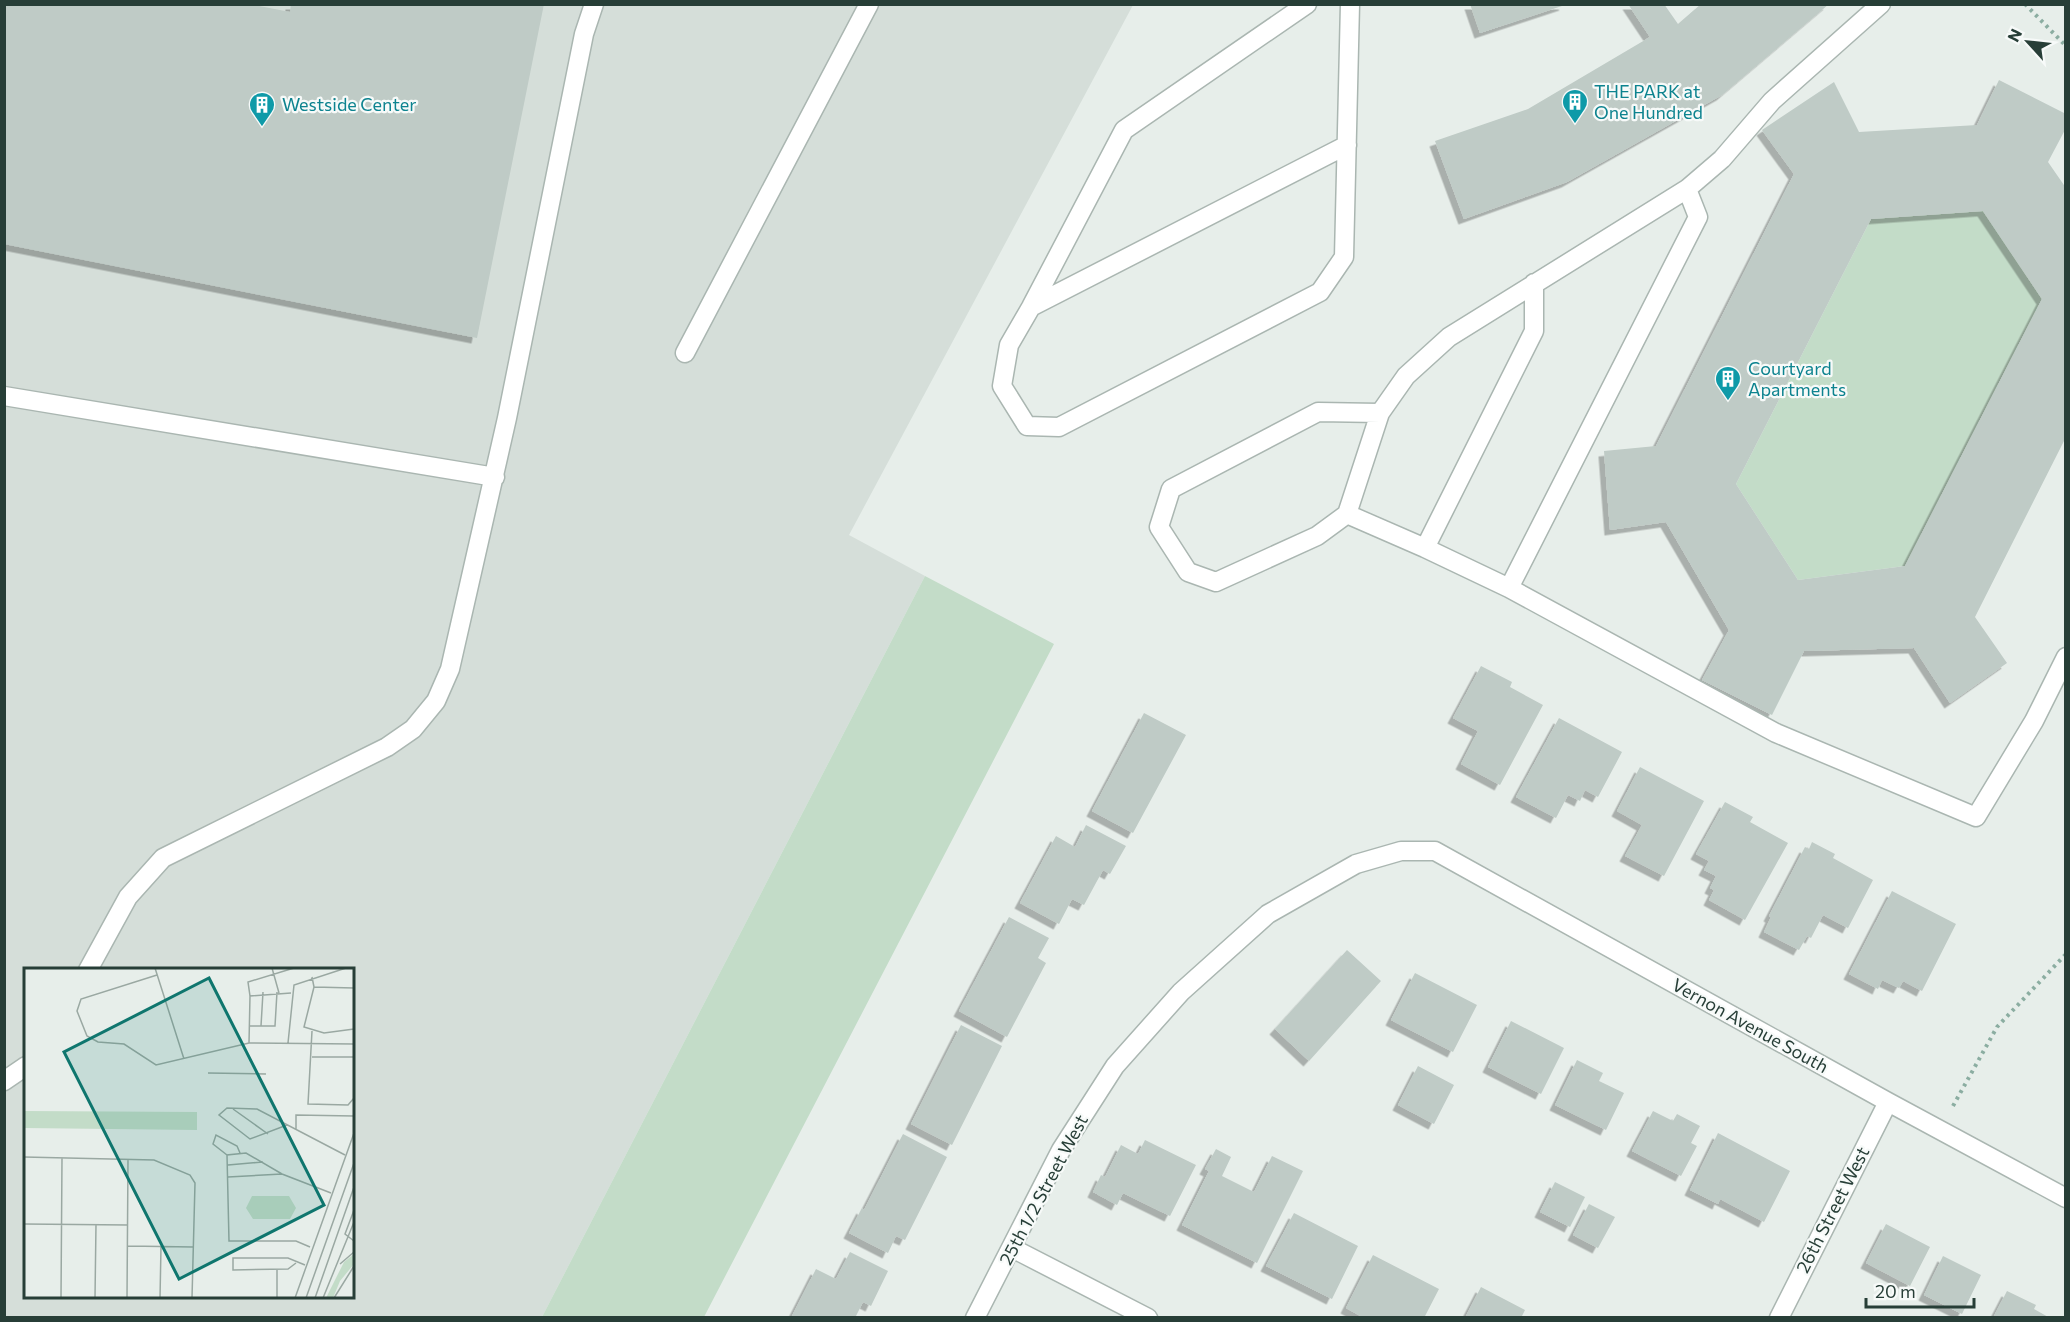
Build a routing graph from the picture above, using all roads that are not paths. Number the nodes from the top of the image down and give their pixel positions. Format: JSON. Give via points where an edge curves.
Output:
{"nodes":[{"id":1,"x":594,"y":4,"type":"edge"},
{"id":2,"x":869,"y":4,"type":"edge"},
{"id":3,"x":1307,"y":4,"type":"edge"},
{"id":4,"x":1350,"y":4,"type":"edge"},
{"id":5,"x":1881,"y":4,"type":"edge"},
{"id":6,"x":1347,"y":145,"type":"junction"},
{"id":7,"x":1687,"y":189,"type":"junction"},
{"id":8,"x":1534,"y":283,"type":"junction"},
{"id":9,"x":1031,"y":307,"type":"junction"},
{"id":10,"x":685,"y":353,"type":"dead end"},
{"id":11,"x":4,"y":396,"type":"edge"},
{"id":12,"x":1380,"y":413,"type":"junction"},
{"id":13,"x":495,"y":477,"type":"junction"},
{"id":14,"x":1347,"y":514,"type":"junction"},
{"id":15,"x":1425,"y":548,"type":"junction"},
{"id":16,"x":1509,"y":588,"type":"junction"},
{"id":17,"x":2066,"y":657,"type":"edge"},
{"id":18,"x":1435,"y":851,"type":"joint"},
{"id":19,"x":89,"y":968,"type":"edge"},
{"id":20,"x":24,"y":1067,"type":"edge"},
{"id":21,"x":4,"y":1081,"type":"edge"},
{"id":22,"x":1888,"y":1102,"type":"junction"},
{"id":23,"x":2066,"y":1198,"type":"edge"},
{"id":24,"x":1012,"y":1248,"type":"junction"},
{"id":25,"x":975,"y":1317,"type":"edge"},
{"id":26,"x":1148,"y":1317,"type":"edge"},
{"id":27,"x":1779,"y":1317,"type":"edge"}],
"edges":[{"from":1,"to":13,"type":"street","via":[[584,34]]},
{"from":2,"to":10,"type":"street"},
{"from":3,"to":9,"type":"street","via":[[1124,130]]},
{"from":4,"to":6,"type":"street"},
{"from":5,"to":7,"type":"street","via":[[1772,101],[1722,159]]},
{"from":6,"to":9,"type":"street"},
{"from":6,"to":9,"type":"street","via":[[1344,257],[1320,292],[1059,428],[1027,426],[1002,386],[1009,345]]},
{"from":7,"to":8,"type":"street"},
{"from":7,"to":16,"type":"street","via":[[1698,217]]},
{"from":8,"to":12,"type":"street","via":[[1449,337],[1406,376]]},
{"from":8,"to":15,"type":"street","via":[[1534,331]]},
{"from":11,"to":13,"type":"street"},
{"from":12,"to":14,"type":"street"},
{"from":12,"to":14,"type":"street","via":[[1318,412],[1171,489],[1159,527],[1188,572],[1216,582],[1317,536]]},
{"from":13,"to":19,"type":"street","via":[[450,669],[436,701],[413,729],[387,747],[163,858],[128,897]]},
{"from":14,"to":15,"type":"street"},
{"from":15,"to":16,"type":"street"},
{"from":16,"to":17,"type":"street","via":[[1776,733],[1976,817],[2034,721]]},
{"from":18,"to":22,"type":"street","name":"Vernon Avenue South"},
{"from":18,"to":24,"type":"street","name":"25th 1/2 Street West","via":[[1401,851],[1356,864],[1268,914],[1181,992],[1115,1066],[1061,1150]]},
{"from":20,"to":21,"type":"street"},
{"from":22,"to":23,"type":"street","name":"Vernon Avenue South"},
{"from":22,"to":27,"type":"street","name":"26th Street West"},
{"from":24,"to":25,"type":"street","name":"25th 1/2 Street West"},
{"from":24,"to":26,"type":"street"}]}
